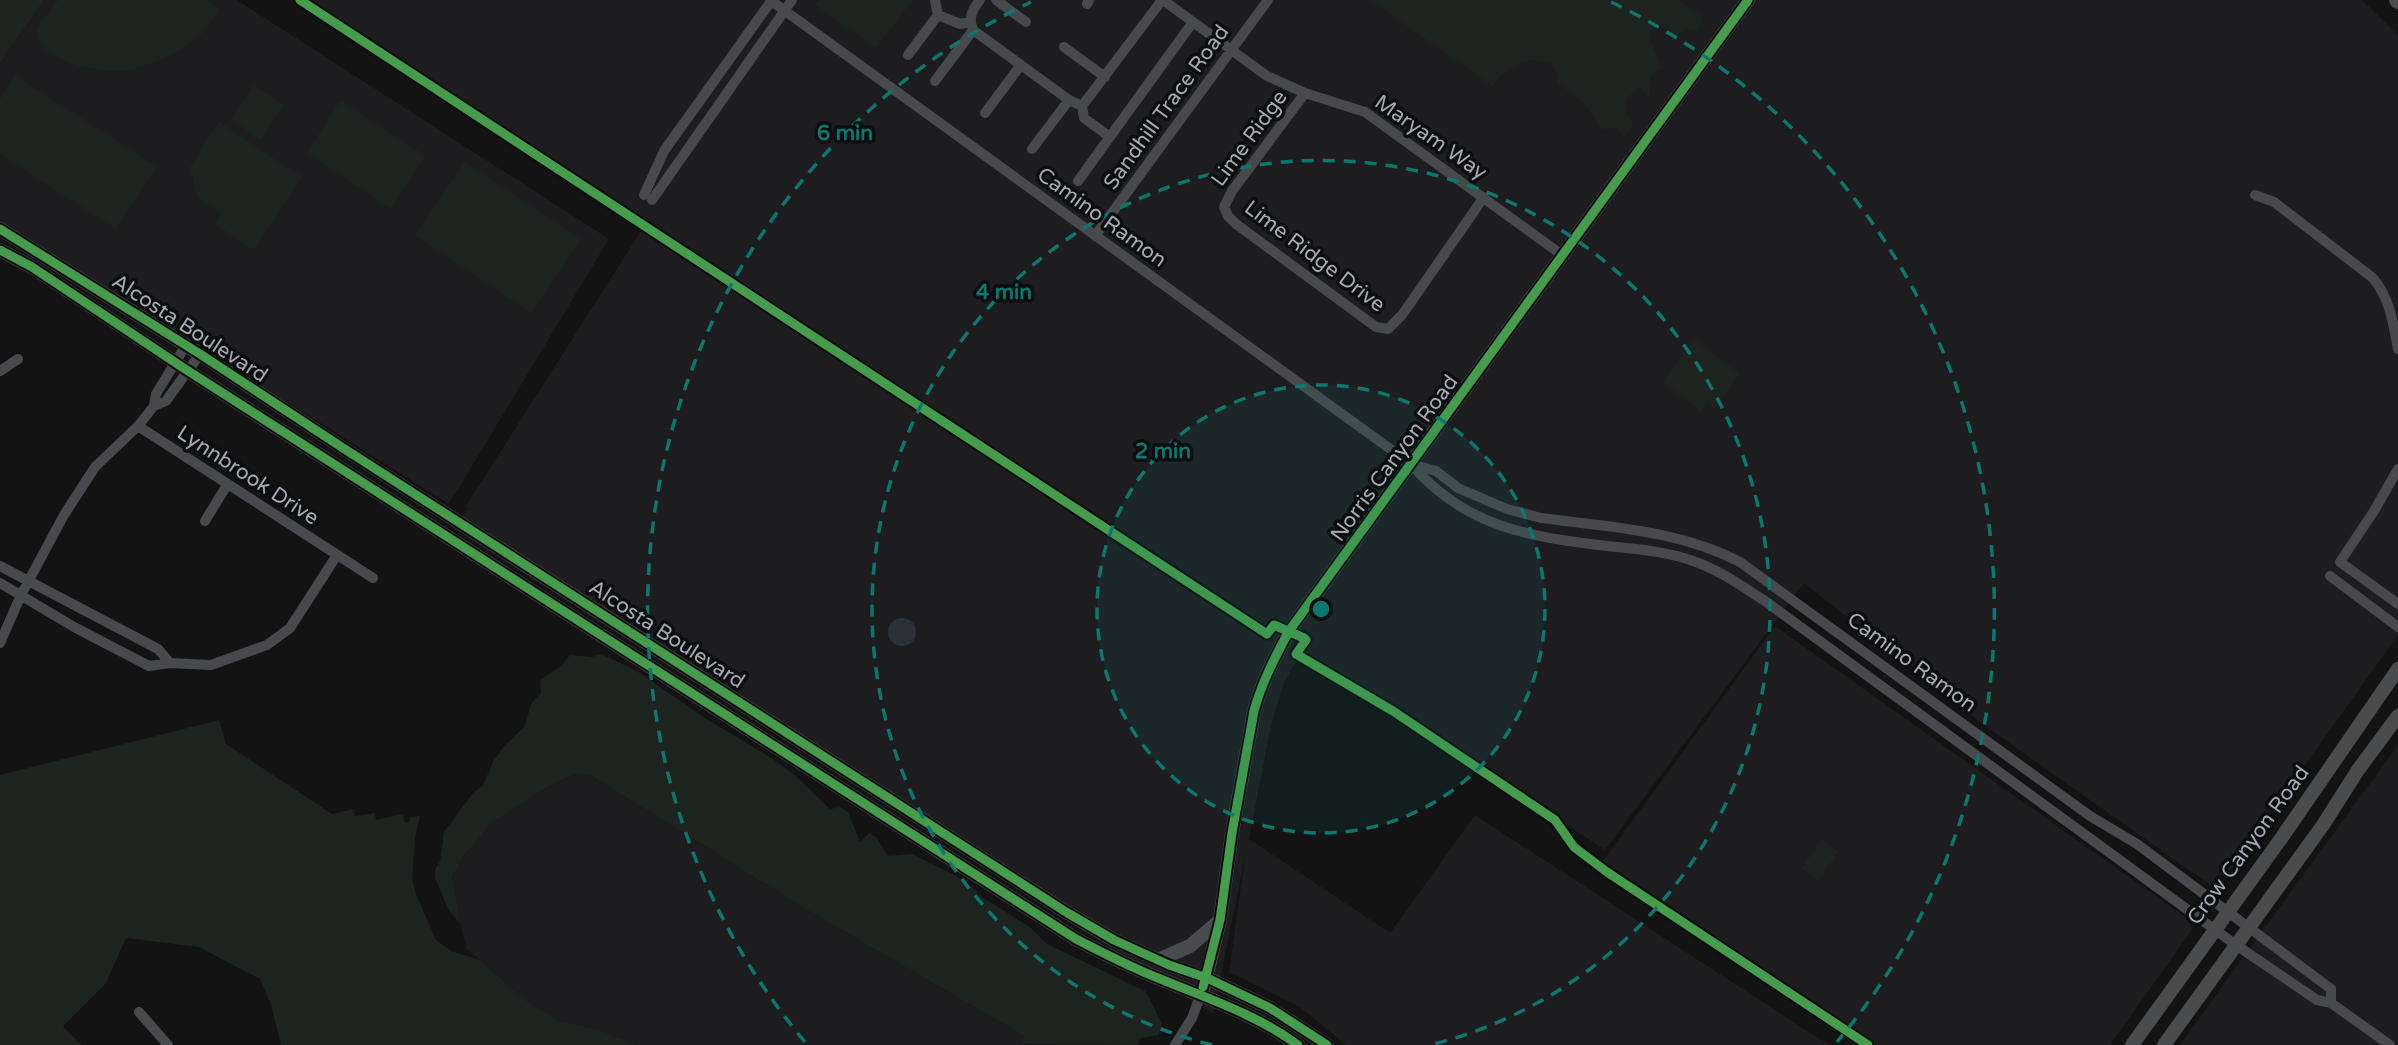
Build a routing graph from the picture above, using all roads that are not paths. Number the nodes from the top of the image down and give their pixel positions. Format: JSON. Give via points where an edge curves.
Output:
{"nodes":[{"id":1,"x":771,"y":0,"type":"edge"},
{"id":2,"x":792,"y":0,"type":"edge"},
{"id":3,"x":935,"y":0,"type":"edge"},
{"id":4,"x":980,"y":0,"type":"edge"},
{"id":5,"x":996,"y":0,"type":"edge"},
{"id":6,"x":1163,"y":0,"type":"edge"},
{"id":7,"x":1268,"y":0,"type":"edge"},
{"id":8,"x":1748,"y":0,"type":"edge"},
{"id":9,"x":785,"y":10,"type":"junction"},
{"id":10,"x":938,"y":15,"type":"junction"},
{"id":11,"x":1026,"y":22,"type":"dead end"},
{"id":12,"x":1193,"y":22,"type":"junction"},
{"id":13,"x":972,"y":26,"type":"junction"},
{"id":14,"x":1064,"y":47,"type":"dead end"},
{"id":15,"x":1231,"y":50,"type":"junction"},
{"id":16,"x":908,"y":55,"type":"dead end"},
{"id":17,"x":1020,"y":66,"type":"junction"},
{"id":18,"x":1105,"y":77,"type":"junction"},
{"id":19,"x":935,"y":81,"type":"dead end"},
{"id":20,"x":1305,"y":93,"type":"junction"},
{"id":21,"x":1069,"y":100,"type":"junction"},
{"id":22,"x":1082,"y":106,"type":"junction"},
{"id":23,"x":985,"y":113,"type":"dead end"},
{"id":24,"x":1110,"y":137,"type":"junction"},
{"id":25,"x":1032,"y":149,"type":"dead end"},
{"id":26,"x":1077,"y":181,"type":"dead end"},
{"id":27,"x":2255,"y":195,"type":"dead end"},
{"id":28,"x":1484,"y":197,"type":"junction"},
{"id":29,"x":1224,"y":207,"type":"joint"},
{"id":30,"x":0,"y":229,"type":"edge"},
{"id":31,"x":1095,"y":236,"type":"junction"},
{"id":32,"x":0,"y":250,"type":"edge"},
{"id":33,"x":1562,"y":255,"type":"junction"},
{"id":34,"x":186,"y":345,"type":"junction"},
{"id":35,"x":2398,"y":349,"type":"edge"},
{"id":36,"x":200,"y":354,"type":"junction"},
{"id":37,"x":18,"y":359,"type":"dead end"},
{"id":38,"x":182,"y":367,"type":"junction"},
{"id":39,"x":0,"y":371,"type":"edge"},
{"id":40,"x":138,"y":426,"type":"junction"},
{"id":41,"x":1411,"y":464,"type":"junction"},
{"id":42,"x":2398,"y":469,"type":"edge"},
{"id":43,"x":227,"y":485,"type":"junction"},
{"id":44,"x":205,"y":521,"type":"dead end"},
{"id":45,"x":337,"y":555,"type":"junction"},
{"id":46,"x":0,"y":566,"type":"edge"},
{"id":47,"x":2330,"y":576,"type":"dead end"},
{"id":48,"x":373,"y":578,"type":"dead end"},
{"id":49,"x":29,"y":580,"type":"junction"},
{"id":50,"x":0,"y":583,"type":"edge"},
{"id":51,"x":21,"y":595,"type":"junction"},
{"id":52,"x":2398,"y":604,"type":"edge"},
{"id":53,"x":2398,"y":627,"type":"edge"},
{"id":54,"x":0,"y":643,"type":"edge"},
{"id":55,"x":170,"y":663,"type":"junction"},
{"id":56,"x":2398,"y":669,"type":"edge"},
{"id":57,"x":2398,"y":716,"type":"edge"},
{"id":58,"x":2227,"y":912,"type":"junction"},
{"id":59,"x":1220,"y":920,"type":"junction"},
{"id":60,"x":2214,"y":928,"type":"junction"},
{"id":61,"x":2248,"y":929,"type":"junction"},
{"id":62,"x":2236,"y":945,"type":"junction"},
{"id":63,"x":1158,"y":960,"type":"junction"},
{"id":64,"x":1207,"y":978,"type":"junction"},
{"id":65,"x":1201,"y":993,"type":"junction"},
{"id":66,"x":2331,"y":1003,"type":"junction"},
{"id":67,"x":139,"y":1012,"type":"dead end"},
{"id":68,"x":168,"y":1045,"type":"edge"},
{"id":69,"x":1175,"y":1045,"type":"edge"},
{"id":70,"x":1298,"y":1045,"type":"edge"},
{"id":71,"x":1327,"y":1045,"type":"edge"},
{"id":72,"x":2132,"y":1045,"type":"edge"},
{"id":73,"x":2164,"y":1045,"type":"edge"},
{"id":74,"x":2390,"y":1045,"type":"edge"}],
"edges":[{"from":1,"to":9,"type":"street","name":"Camino Ramon"},
{"from":1,"to":9,"type":"street","via":[[664,150],[648,197]]},
{"from":2,"to":9,"type":"street"},
{"from":3,"to":10,"type":"street"},
{"from":4,"to":13,"type":"street","via":[[973,9]]},
{"from":5,"to":11,"type":"street"},
{"from":6,"to":12,"type":"street","name":"Maryam Way"},
{"from":6,"to":18,"type":"street"},
{"from":7,"to":15,"type":"street","name":"Sandhill Trace Road"},
{"from":8,"to":33,"type":"main road","name":"Norris Canyon Road"},
{"from":9,"to":31,"type":"street","name":"Camino Ramon"},
{"from":10,"to":13,"type":"street"},
{"from":10,"to":16,"type":"street"},
{"from":12,"to":15,"type":"street","name":"Maryam Way"},
{"from":12,"to":24,"type":"street"},
{"from":13,"to":17,"type":"street"},
{"from":13,"to":19,"type":"street"},
{"from":14,"to":18,"type":"street"},
{"from":15,"to":20,"type":"street","name":"Maryam Way","via":[[1267,76]]},
{"from":15,"to":31,"type":"street","name":"Sandhill Trace Road"},
{"from":17,"to":21,"type":"street"},
{"from":17,"to":23,"type":"street"},
{"from":18,"to":22,"type":"street"},
{"from":20,"to":28,"type":"street","name":"Maryam Way","via":[[1365,112]]},
{"from":20,"to":29,"type":"street","name":"Lime Ridge","via":[[1231,191]]},
{"from":21,"to":22,"type":"street"},
{"from":21,"to":25,"type":"street"},
{"from":22,"to":24,"type":"street","via":[[1084,118]]},
{"from":24,"to":26,"type":"street"},
{"from":27,"to":35,"type":"street","via":[[2274,202],[2372,278],[2391,310]]},
{"from":28,"to":29,"type":"street","name":"Lime Ridge Drive","via":[[1388,329],[1376,327],[1282,259],[1236,224]]},
{"from":28,"to":33,"type":"street","name":"Maryam Way"},
{"from":30,"to":34,"type":"main road","name":"Alcosta Boulevard"},
{"from":31,"to":41,"type":"street","name":"Camino Ramon"},
{"from":32,"to":38,"type":"main road","name":"Alcosta Boulevard"},
{"from":33,"to":41,"type":"main road","name":"Norris Canyon Road"},
{"from":34,"to":36,"type":"main road","name":"Alcosta Boulevard"},
{"from":34,"to":38,"type":"street"},
{"from":36,"to":38,"type":"street"},
{"from":36,"to":63,"type":"main road","name":"Alcosta Boulevard","via":[[1066,912]]},
{"from":37,"to":39,"type":"street"},
{"from":38,"to":40,"type":"street","via":[[156,394],[154,406]]},
{"from":38,"to":65,"type":"main road","name":"Alcosta Boulevard","via":[[1076,939],[1134,968]]},
{"from":40,"to":43,"type":"street","name":"Lynnbrook Drive"},
{"from":40,"to":49,"type":"street","via":[[95,467]]},
{"from":41,"to":58,"type":"street","name":"Camino Ramon","via":[[1436,471],[1458,488],[1541,519],[1676,537],[1720,551]]},
{"from":41,"to":59,"type":"main road","name":"Norris Canyon Road","via":[[1289,631],[1258,694]]},
{"from":41,"to":60,"type":"street","name":"Camino Ramon","via":[[1429,485],[1462,509],[1499,526],[1546,538],[1662,553],[1728,577]]},
{"from":42,"to":52,"type":"street","via":[[2340,562]]},
{"from":43,"to":44,"type":"street"},
{"from":43,"to":45,"type":"street","name":"Lynnbrook Drive"},
{"from":45,"to":48,"type":"street","name":"Lynnbrook Drive"},
{"from":45,"to":55,"type":"street","via":[[290,628],[267,645],[211,665]]},
{"from":46,"to":49,"type":"street"},
{"from":47,"to":53,"type":"street"},
{"from":49,"to":51,"type":"street"},
{"from":49,"to":55,"type":"street","via":[[158,649]]},
{"from":50,"to":51,"type":"street"},
{"from":51,"to":54,"type":"street"},
{"from":51,"to":55,"type":"street","via":[[149,666]]},
{"from":56,"to":58,"type":"main road","name":"Crow Canyon Road"},
{"from":57,"to":61,"type":"main road"},
{"from":58,"to":60,"type":"main road","name":"Crow Canyon Road"},
{"from":58,"to":61,"type":"street","name":"Camino Ramon"},
{"from":59,"to":63,"type":"main road","via":[[1190,946]]},
{"from":59,"to":64,"type":"main road","name":"Norris Canyon Road"},
{"from":60,"to":62,"type":"street","name":"Camino Ramon"},
{"from":60,"to":72,"type":"main road","name":"Crow Canyon Road"},
{"from":61,"to":62,"type":"main road"},
{"from":61,"to":66,"type":"street","name":"Camino Ramon","via":[[2331,989]]},
{"from":62,"to":66,"type":"street","name":"Camino Ramon","via":[[2317,1000]]},
{"from":62,"to":73,"type":"main road"},
{"from":63,"to":64,"type":"main road","name":"Alcosta Boulevard"},
{"from":64,"to":65,"type":"main road","name":"Norris Canyon Road"},
{"from":64,"to":71,"type":"main road","name":"Alcosta Boulevard","via":[[1270,1009]]},
{"from":65,"to":69,"type":"street"},
{"from":65,"to":70,"type":"main road","name":"Alcosta Boulevard"},
{"from":66,"to":74,"type":"street","name":"Camino Ramon"},
{"from":67,"to":68,"type":"street"}]}
